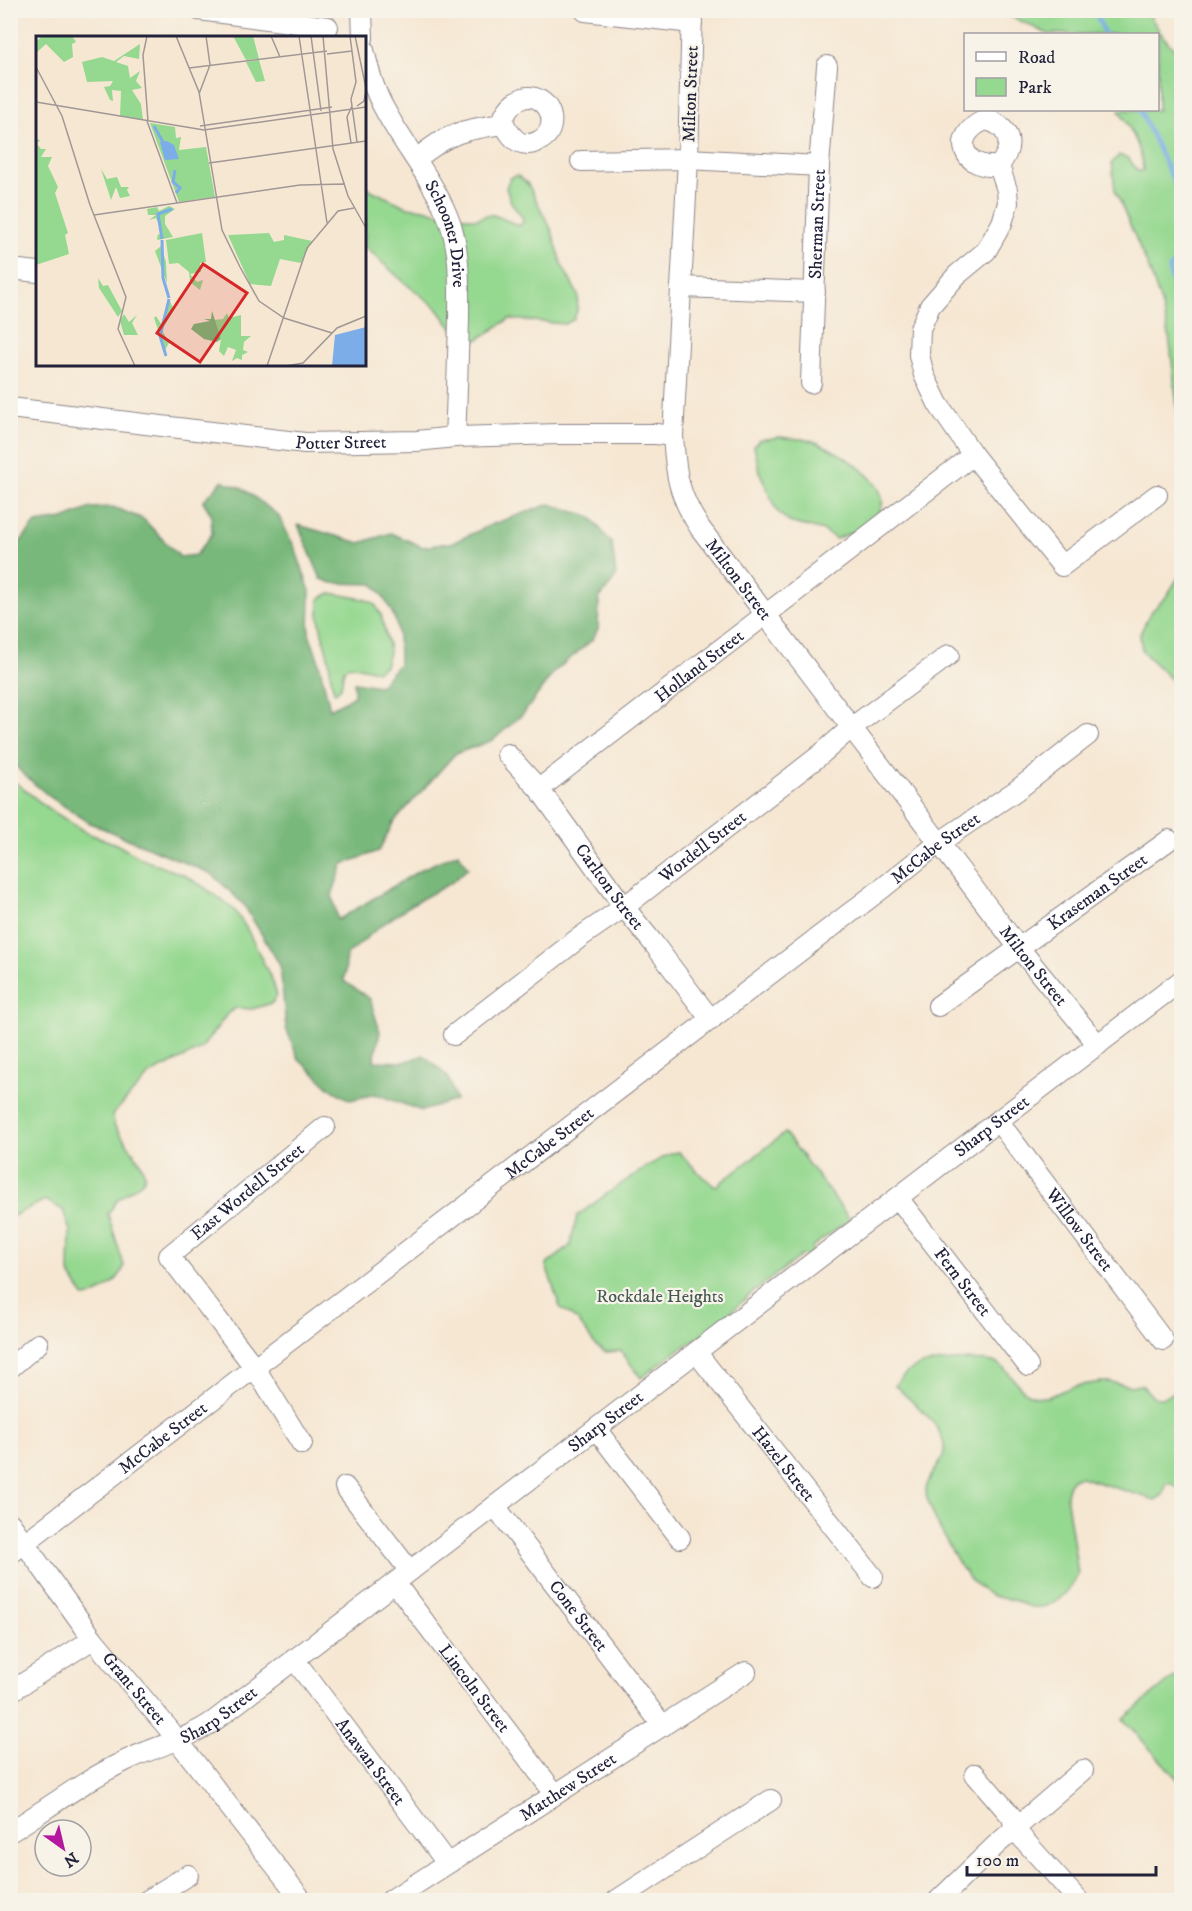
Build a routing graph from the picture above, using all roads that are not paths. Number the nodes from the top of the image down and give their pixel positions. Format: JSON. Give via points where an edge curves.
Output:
{"nodes":[{"id":1,"x":200,"y":10,"type":"edge"},
{"id":2,"x":362,"y":10,"type":"edge"},
{"id":3,"x":585,"y":11,"type":"edge"},
{"id":4,"x":692,"y":17,"type":"edge"},
{"id":5,"x":328,"y":27,"type":"dead end"},
{"id":6,"x":363,"y":36,"type":"edge"},
{"id":7,"x":366,"y":59,"type":"edge"},
{"id":8,"x":827,"y":66,"type":"dead end"},
{"id":9,"x":504,"y":124,"type":"dead end"},
{"id":10,"x":417,"y":159,"type":"junction"},
{"id":11,"x":688,"y":159,"type":"junction"},
{"id":12,"x":581,"y":161,"type":"dead end"},
{"id":13,"x":819,"y":166,"type":"junction"},
{"id":14,"x":999,"y":166,"type":"dead end"},
{"id":15,"x":10,"y":269,"type":"edge"},
{"id":16,"x":36,"y":272,"type":"edge"},
{"id":17,"x":681,"y":287,"type":"junction"},
{"id":18,"x":815,"y":292,"type":"junction"},
{"id":19,"x":811,"y":383,"type":"dead end"},
{"id":20,"x":10,"y":408,"type":"edge"},
{"id":21,"x":674,"y":436,"type":"junction"},
{"id":22,"x":455,"y":437,"type":"junction"},
{"id":23,"x":973,"y":455,"type":"junction"},
{"id":24,"x":1157,"y":495,"type":"dead end"},
{"id":25,"x":766,"y":615,"type":"junction"},
{"id":26,"x":949,"y":655,"type":"dead end"},
{"id":27,"x":851,"y":728,"type":"junction"},
{"id":28,"x":1088,"y":735,"type":"dead end"},
{"id":29,"x":507,"y":754,"type":"dead end"},
{"id":30,"x":539,"y":789,"type":"junction"},
{"id":31,"x":1169,"y":840,"type":"dead end"},
{"id":32,"x":940,"y":842,"type":"junction"},
{"id":33,"x":624,"y":907,"type":"junction"},
{"id":34,"x":1019,"y":948,"type":"junction"},
{"id":35,"x":1182,"y":980,"type":"edge"},
{"id":36,"x":938,"y":1006,"type":"dead end"},
{"id":37,"x":711,"y":1020,"type":"junction"},
{"id":38,"x":454,"y":1035,"type":"dead end"},
{"id":39,"x":1098,"y":1045,"type":"junction"},
{"id":40,"x":998,"y":1120,"type":"junction"},
{"id":41,"x":325,"y":1127,"type":"dead end"},
{"id":42,"x":898,"y":1198,"type":"junction"},
{"id":43,"x":1163,"y":1340,"type":"dead end"},
{"id":44,"x":38,"y":1344,"type":"dead end"},
{"id":45,"x":696,"y":1352,"type":"junction"},
{"id":46,"x":1028,"y":1366,"type":"dead end"},
{"id":47,"x":10,"y":1368,"type":"edge"},
{"id":48,"x":255,"y":1368,"type":"junction"},
{"id":49,"x":596,"y":1429,"type":"junction"},
{"id":50,"x":302,"y":1444,"type":"dead end"},
{"id":51,"x":345,"y":1487,"type":"dead end"},
{"id":52,"x":495,"y":1506,"type":"junction"},
{"id":53,"x":10,"y":1523,"type":"edge"},
{"id":54,"x":680,"y":1538,"type":"dead end"},
{"id":55,"x":18,"y":1549,"type":"edge"},
{"id":56,"x":402,"y":1577,"type":"junction"},
{"id":57,"x":873,"y":1577,"type":"dead end"},
{"id":58,"x":93,"y":1639,"type":"junction"},
{"id":59,"x":294,"y":1659,"type":"junction"},
{"id":60,"x":746,"y":1672,"type":"dead end"},
{"id":61,"x":10,"y":1692,"type":"edge"},
{"id":62,"x":663,"y":1726,"type":"junction"},
{"id":63,"x":177,"y":1740,"type":"junction"},
{"id":64,"x":1083,"y":1770,"type":"dead end"},
{"id":65,"x":975,"y":1774,"type":"dead end"},
{"id":66,"x":555,"y":1794,"type":"junction"},
{"id":67,"x":771,"y":1800,"type":"dead end"},
{"id":68,"x":1015,"y":1830,"type":"junction"},
{"id":69,"x":10,"y":1832,"type":"edge"},
{"id":70,"x":447,"y":1863,"type":"junction"},
{"id":71,"x":188,"y":1875,"type":"dead end"},
{"id":72,"x":148,"y":1900,"type":"edge"},
{"id":73,"x":302,"y":1900,"type":"edge"},
{"id":74,"x":391,"y":1900,"type":"edge"},
{"id":75,"x":617,"y":1900,"type":"edge"},
{"id":76,"x":939,"y":1900,"type":"edge"},
{"id":77,"x":1078,"y":1900,"type":"edge"}],
"edges":[{"from":1,"to":5,"type":"street"},
{"from":2,"to":6,"type":"street"},
{"from":3,"to":4,"type":"street"},
{"from":4,"to":11,"type":"street","name":"Milton Street"},
{"from":7,"to":10,"type":"street","name":"Schooner Drive","via":[[382,103]]},
{"from":8,"to":13,"type":"street","name":"Sherman Street"},
{"from":9,"to":10,"type":"street","via":[[451,135]]},
{"from":10,"to":22,"type":"street","name":"Schooner Drive","via":[[448,217],[457,253],[459,357]]},
{"from":11,"to":12,"type":"street"},
{"from":11,"to":13,"type":"street"},
{"from":11,"to":17,"type":"street","name":"Milton Street"},
{"from":13,"to":18,"type":"street","name":"Sherman Street"},
{"from":14,"to":23,"type":"street","via":[[1008,203],[1002,223],[986,251],[934,300],[922,321],[919,338],[921,365],[928,386]]},
{"from":15,"to":16,"type":"street"},
{"from":17,"to":18,"type":"street"},
{"from":17,"to":21,"type":"street","name":"Milton Street"},
{"from":18,"to":19,"type":"street","name":"Sherman Street"},
{"from":20,"to":22,"type":"street","name":"Potter Street","via":[[305,443]]},
{"from":21,"to":22,"type":"street","name":"Potter Street"},
{"from":21,"to":25,"type":"street","name":"Milton Street","via":[[679,489],[687,506]]},
{"from":23,"to":24,"type":"street","via":[[1062,566]]},
{"from":23,"to":25,"type":"street","name":"Holland Street"},
{"from":25,"to":27,"type":"street","name":"Milton Street"},
{"from":25,"to":30,"type":"street","name":"Holland Street"},
{"from":26,"to":27,"type":"street","name":"Wordell Street"},
{"from":27,"to":32,"type":"street","name":"Milton Street"},
{"from":27,"to":33,"type":"street","name":"Wordell Street"},
{"from":28,"to":32,"type":"street","name":"McCabe Street"},
{"from":29,"to":30,"type":"street","name":"Carlton Street"},
{"from":30,"to":33,"type":"street","name":"Carlton Street"},
{"from":31,"to":34,"type":"street","name":"Kraseman Street"},
{"from":32,"to":34,"type":"street","name":"Milton Street"},
{"from":32,"to":37,"type":"street","name":"McCabe Street"},
{"from":33,"to":37,"type":"street","name":"Carlton Street"},
{"from":33,"to":38,"type":"street","name":"Wordell Street"},
{"from":34,"to":36,"type":"street","name":"Kraseman Street"},
{"from":34,"to":39,"type":"street","name":"Milton Street"},
{"from":35,"to":39,"type":"street","name":"Sharp Street"},
{"from":37,"to":48,"type":"street","name":"McCabe Street"},
{"from":39,"to":40,"type":"street","name":"Sharp Street"},
{"from":40,"to":42,"type":"street","name":"Sharp Street"},
{"from":40,"to":43,"type":"street","name":"Willow Street"},
{"from":41,"to":48,"type":"street","name":"East Wordell Street","via":[[170,1256]]},
{"from":42,"to":45,"type":"street","name":"Sharp Street"},
{"from":42,"to":46,"type":"street","name":"Fern Street"},
{"from":44,"to":47,"type":"street"},
{"from":45,"to":49,"type":"street","name":"Sharp Street"},
{"from":45,"to":57,"type":"street","name":"Hazel Street"},
{"from":48,"to":50,"type":"street"},
{"from":48,"to":55,"type":"street","name":"McCabe Street"},
{"from":49,"to":52,"type":"street","name":"Sharp Street"},
{"from":49,"to":54,"type":"street"},
{"from":51,"to":56,"type":"street","name":"Lincoln Street"},
{"from":52,"to":56,"type":"street","name":"Sharp Street"},
{"from":52,"to":62,"type":"street","name":"Cone Street"},
{"from":53,"to":55,"type":"street","name":"Grant Street"},
{"from":55,"to":58,"type":"street","name":"Grant Street"},
{"from":56,"to":59,"type":"street","name":"Sharp Street"},
{"from":56,"to":66,"type":"street","name":"Lincoln Street"},
{"from":58,"to":61,"type":"street"},
{"from":58,"to":63,"type":"street","name":"Grant Street"},
{"from":59,"to":63,"type":"street","name":"Sharp Street","via":[[204,1728]]},
{"from":59,"to":70,"type":"street","name":"Anawan Street"},
{"from":60,"to":62,"type":"street","name":"Matthew Street"},
{"from":62,"to":66,"type":"street","name":"Matthew Street"},
{"from":63,"to":69,"type":"street","name":"Sharp Street","via":[[113,1767]]},
{"from":63,"to":73,"type":"street","name":"Grant Street"},
{"from":64,"to":68,"type":"street"},
{"from":65,"to":68,"type":"street","via":[[1012,1817]]},
{"from":66,"to":70,"type":"street","name":"Matthew Street"},
{"from":67,"to":75,"type":"street"},
{"from":68,"to":76,"type":"street"},
{"from":68,"to":77,"type":"street"},
{"from":70,"to":74,"type":"street","name":"Matthew Street"},
{"from":71,"to":72,"type":"street"}]}
